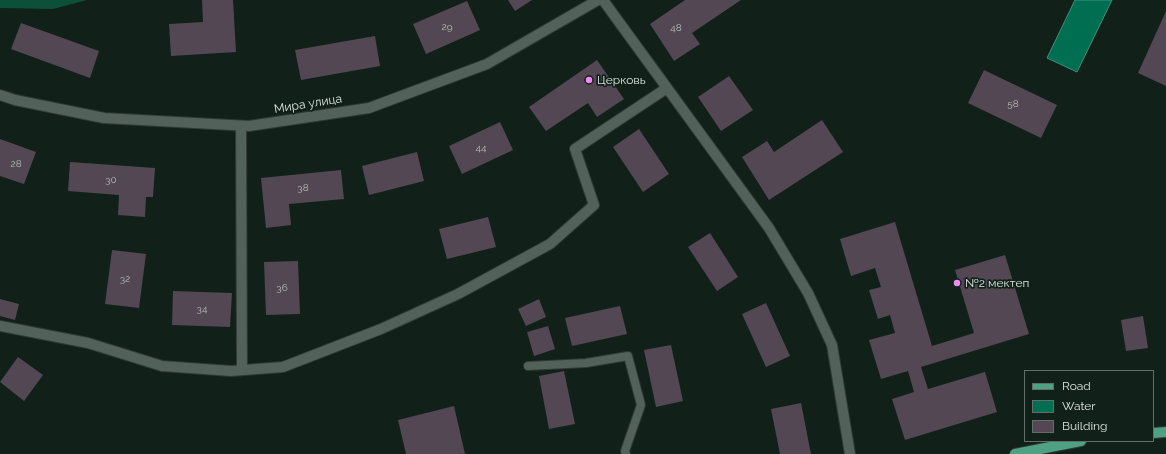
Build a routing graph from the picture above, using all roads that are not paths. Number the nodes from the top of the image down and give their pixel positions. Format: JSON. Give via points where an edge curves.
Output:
{"nodes":[{"id":1,"x":598,"y":0,"type":"edge"},
{"id":2,"x":603,"y":0,"type":"edge"},
{"id":3,"x":667,"y":88,"type":"junction"},
{"id":4,"x":0,"y":95,"type":"edge"},
{"id":5,"x":241,"y":126,"type":"junction"},
{"id":6,"x":0,"y":326,"type":"edge"},
{"id":7,"x":528,"y":366,"type":"dead end"},
{"id":8,"x":242,"y":370,"type":"junction"},
{"id":9,"x":1166,"y":432,"type":"edge"},
{"id":10,"x":1154,"y":433,"type":"edge"},
{"id":11,"x":1075,"y":442,"type":"edge"},
{"id":12,"x":626,"y":454,"type":"edge"},
{"id":13,"x":850,"y":454,"type":"edge"},
{"id":14,"x":1016,"y":454,"type":"edge"}],
"edges":[{"from":1,"to":5,"type":"street","name":"Мира улица","via":[[487,64],[369,108]]},
{"from":2,"to":3,"type":"street"},
{"from":3,"to":8,"type":"street","via":[[575,149],[594,205],[550,244],[458,294],[381,330],[283,367]]},
{"from":3,"to":13,"type":"street","via":[[769,228],[808,293],[832,344]]},
{"from":4,"to":5,"type":"street","name":"Мира улица","via":[[104,118]]},
{"from":5,"to":8,"type":"street"},
{"from":6,"to":8,"type":"street","via":[[88,343],[162,366]]},
{"from":7,"to":12,"type":"lane","via":[[586,363],[628,356],[641,405]]},
{"from":9,"to":10,"type":"main road"},
{"from":11,"to":14,"type":"main road"}]}
